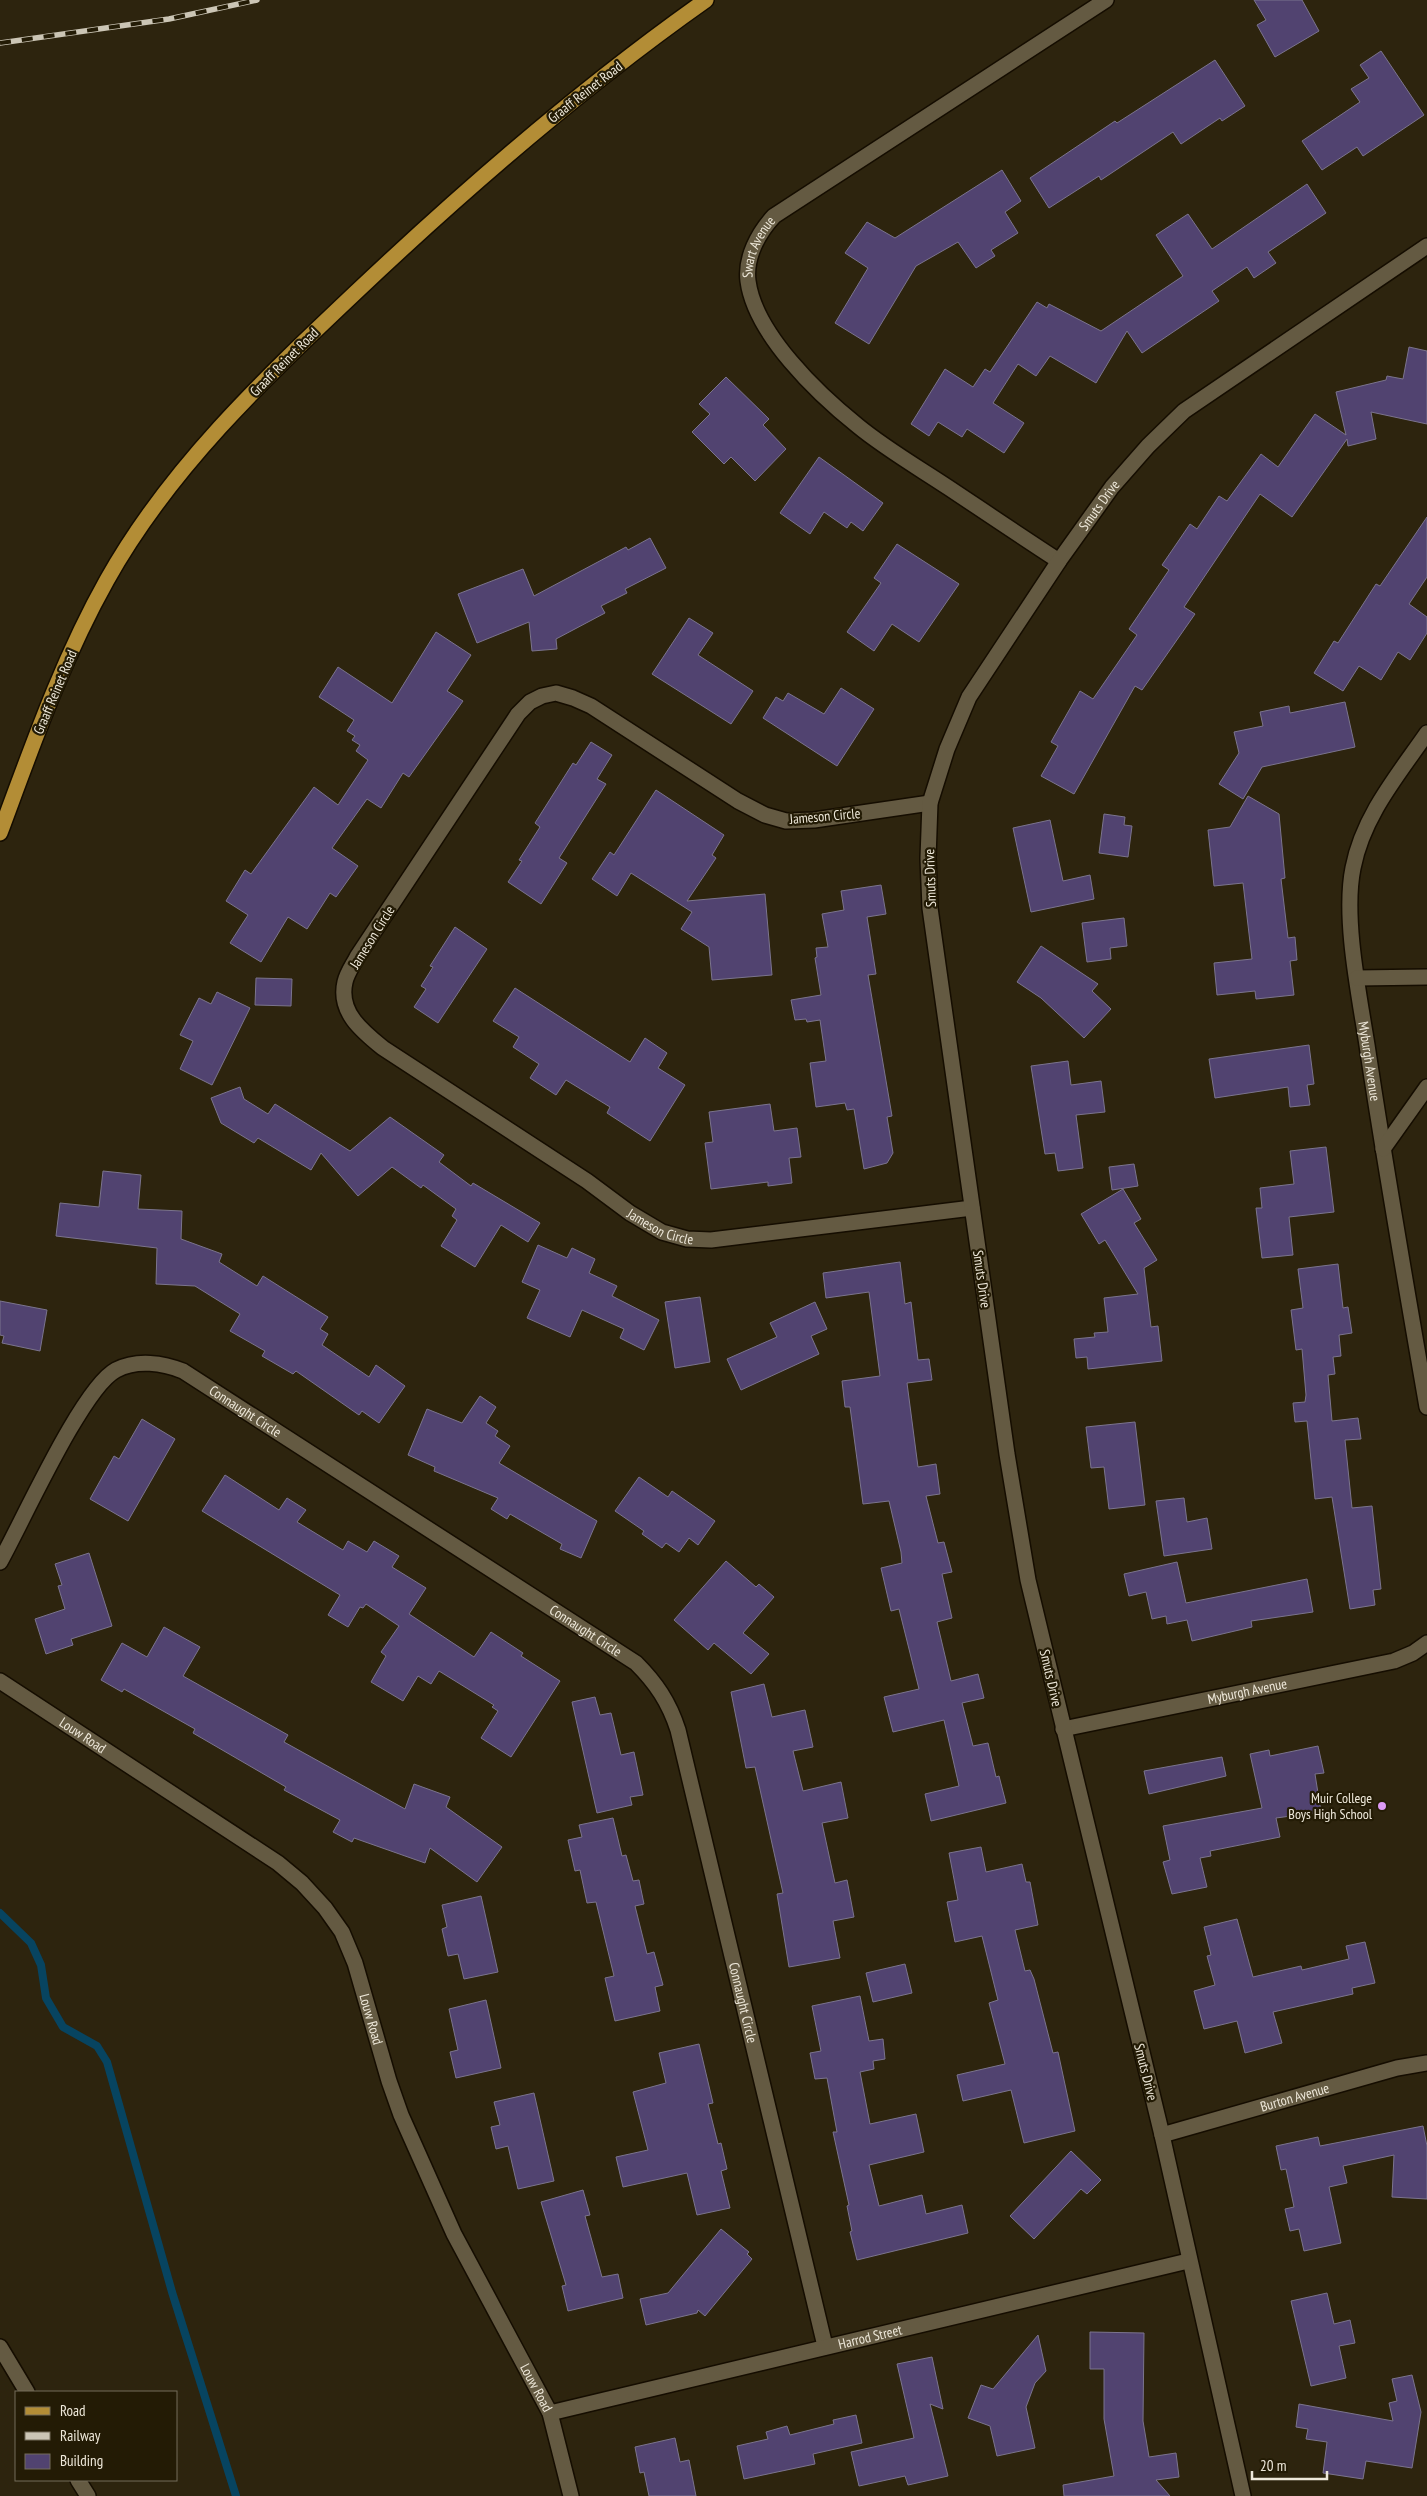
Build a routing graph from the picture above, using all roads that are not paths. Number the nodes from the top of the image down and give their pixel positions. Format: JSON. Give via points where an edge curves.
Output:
{"nodes":[{"id":1,"x":706,"y":0,"type":"edge"},
{"id":2,"x":1106,"y":0,"type":"edge"},
{"id":3,"x":1427,"y":246,"type":"edge"},
{"id":4,"x":1059,"y":561,"type":"junction"},
{"id":5,"x":1427,"y":733,"type":"edge"},
{"id":6,"x":930,"y":803,"type":"junction"},
{"id":7,"x":0,"y":832,"type":"edge"},
{"id":8,"x":1427,"y":977,"type":"edge"},
{"id":9,"x":1357,"y":978,"type":"junction"},
{"id":10,"x":1427,"y":1087,"type":"edge"},
{"id":11,"x":1383,"y":1149,"type":"junction"},
{"id":12,"x":972,"y":1208,"type":"junction"},
{"id":13,"x":1427,"y":1407,"type":"edge"},
{"id":14,"x":0,"y":1562,"type":"edge"},
{"id":15,"x":1427,"y":1643,"type":"edge"},
{"id":16,"x":0,"y":1681,"type":"edge"},
{"id":17,"x":1063,"y":1729,"type":"junction"},
{"id":18,"x":1427,"y":2062,"type":"edge"},
{"id":19,"x":1162,"y":2135,"type":"junction"},
{"id":20,"x":1188,"y":2261,"type":"junction"},
{"id":21,"x":825,"y":2346,"type":"junction"},
{"id":22,"x":0,"y":2347,"type":"edge"},
{"id":23,"x":26,"y":2391,"type":"edge"},
{"id":24,"x":550,"y":2413,"type":"junction"},
{"id":25,"x":79,"y":2481,"type":"edge"},
{"id":26,"x":88,"y":2496,"type":"edge"},
{"id":27,"x":571,"y":2496,"type":"edge"},
{"id":28,"x":1244,"y":2496,"type":"edge"}],
"edges":[{"from":1,"to":7,"type":"main road","name":"Graaff Reinet Road","via":[[573,101],[442,211],[285,359],[209,438],[168,487],[107,580],[47,708]]},
{"from":2,"to":4,"type":"street","name":"Swart Avenue","via":[[774,216],[761,233],[749,263],[751,296],[760,315],[814,387],[859,427]]},
{"from":3,"to":4,"type":"street","name":"Smuts Drive","via":[[1184,411],[1112,487]]},
{"from":4,"to":6,"type":"street","name":"Smuts Drive","via":[[969,697],[947,748]]},
{"from":5,"to":9,"type":"street","name":"Myburgh Avenue","via":[[1367,822],[1358,845],[1352,869],[1351,903]]},
{"from":6,"to":12,"type":"street","name":"Smuts Drive","via":[[930,908]]},
{"from":6,"to":12,"type":"street","name":"Jameson Circle","via":[[814,820],[779,819],[738,801],[591,706],[556,693],[542,696],[518,714],[357,957],[345,982],[345,997],[348,1013],[360,1030],[383,1048],[662,1232],[687,1239],[712,1240]]},
{"from":8,"to":9,"type":"street"},
{"from":9,"to":11,"type":"street","name":"Myburgh Avenue"},
{"from":10,"to":11,"type":"street"},
{"from":11,"to":13,"type":"street","name":"Myburgh Avenue"},
{"from":12,"to":17,"type":"street","name":"Smuts Drive","via":[[1028,1580]]},
{"from":14,"to":21,"type":"street","name":"Connaught Circle","via":[[71,1428],[101,1384],[116,1370],[132,1365],[164,1364],[183,1371],[636,1663],[667,1702],[678,1730]]},
{"from":15,"to":17,"type":"street","name":"Myburgh Avenue","via":[[1394,1661]]},
{"from":16,"to":24,"type":"street","name":"Louw Road","via":[[278,1863],[325,1908],[342,1932],[355,1963],[389,2081],[424,2168],[454,2234]]},
{"from":17,"to":19,"type":"street","name":"Smuts Drive"},
{"from":18,"to":19,"type":"street","name":"Burton Avenue"},
{"from":19,"to":20,"type":"street","name":"Smuts Drive"},
{"from":20,"to":21,"type":"street","name":"Harrod Street"},
{"from":20,"to":28,"type":"street","name":"Smuts Drive"},
{"from":21,"to":24,"type":"street","name":"Harrod Street"},
{"from":22,"to":23,"type":"street"},
{"from":24,"to":27,"type":"street","name":"Louw Road"},
{"from":25,"to":26,"type":"street"}]}
